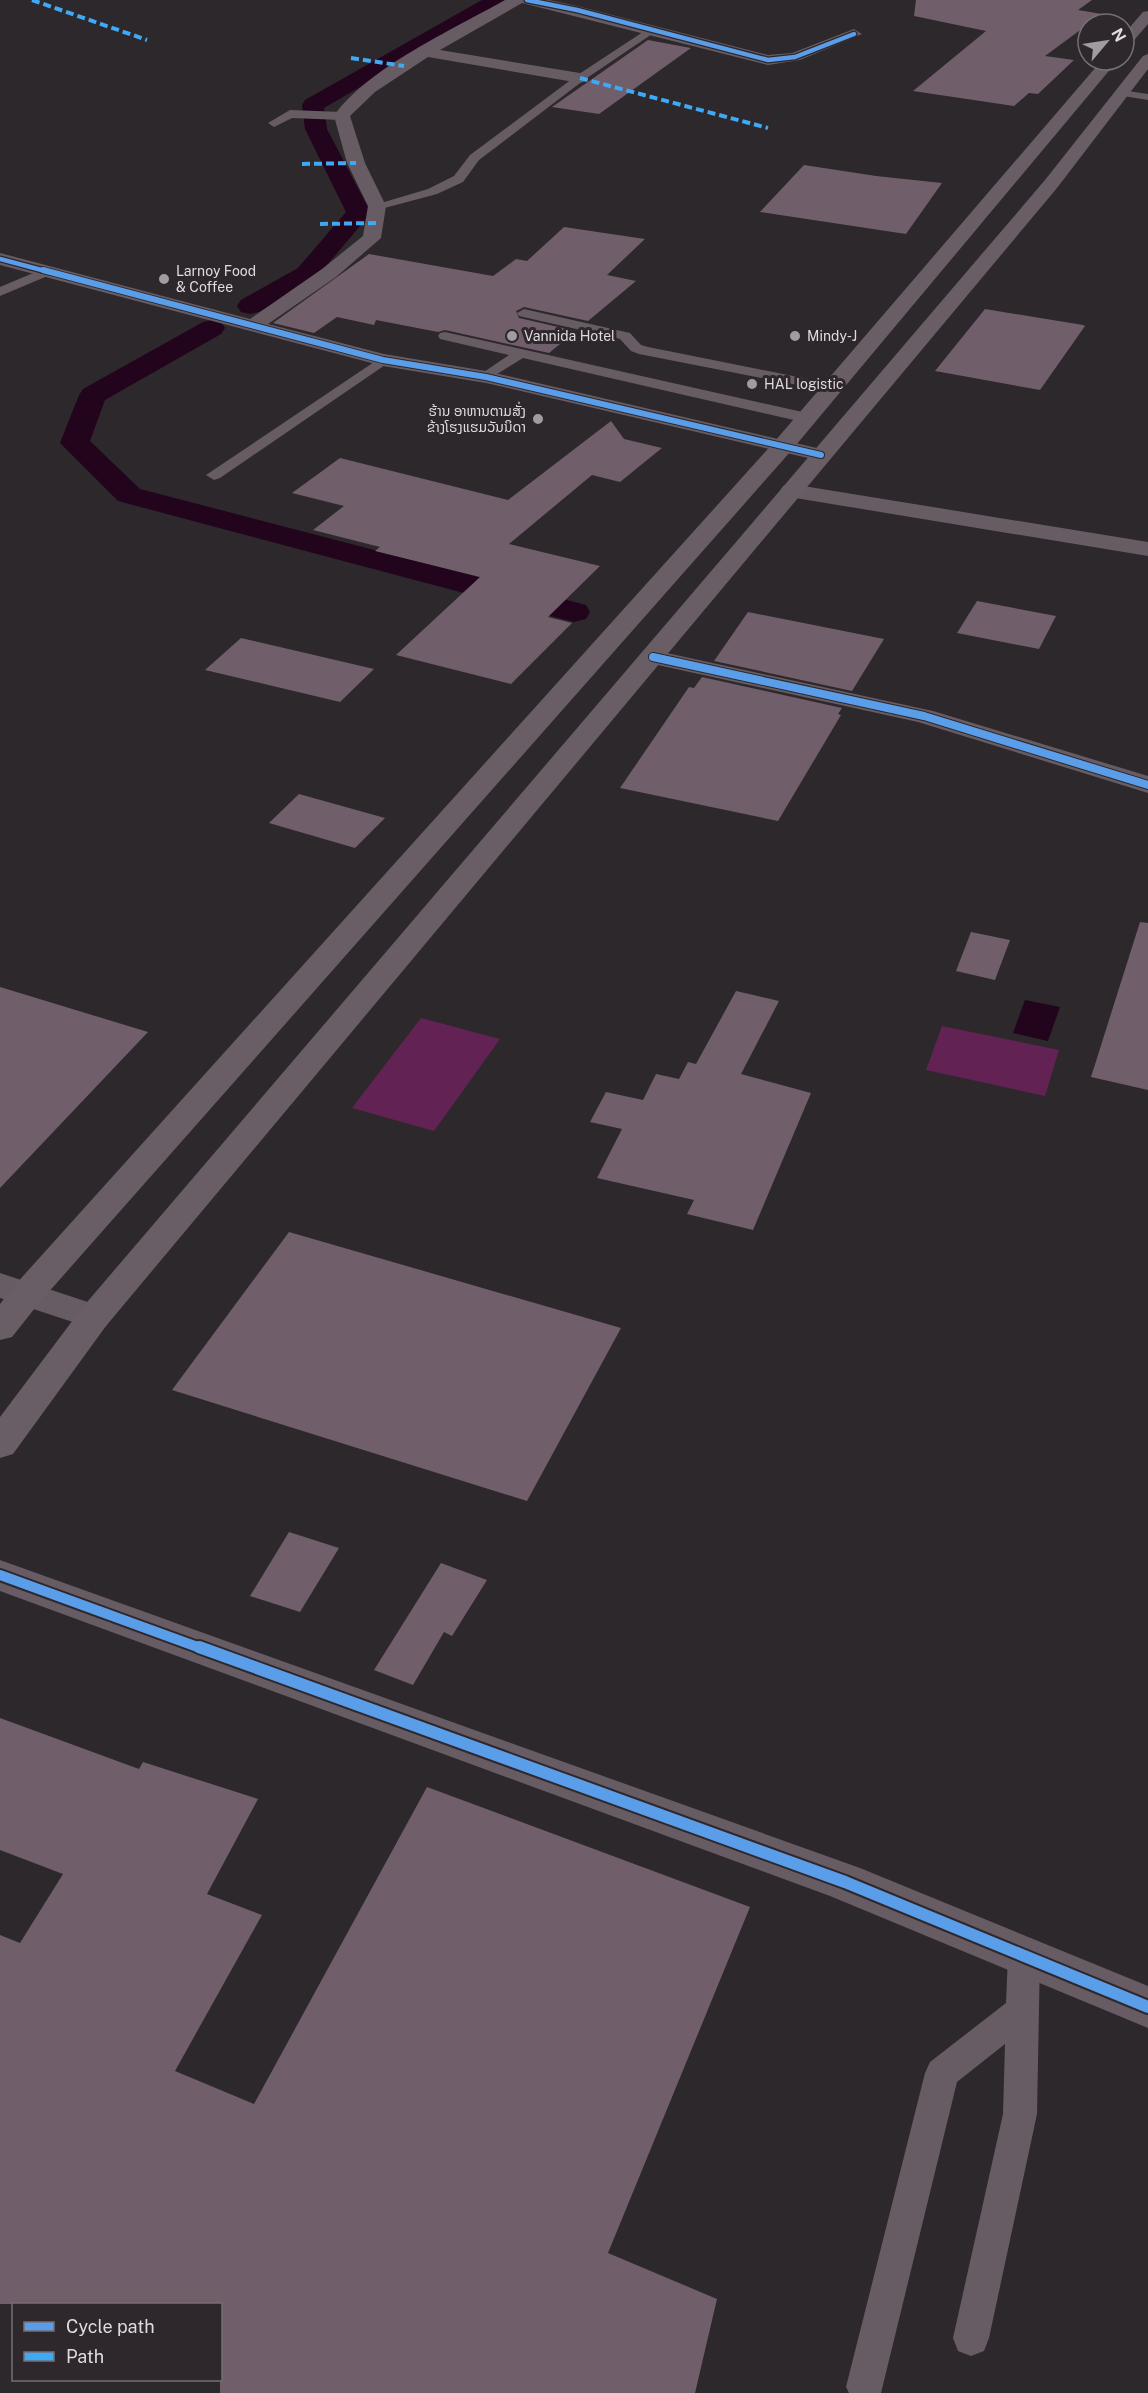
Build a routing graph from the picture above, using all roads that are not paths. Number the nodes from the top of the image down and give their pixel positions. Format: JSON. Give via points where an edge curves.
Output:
{"nodes":[{"id":1,"x":516,"y":0,"type":"edge"},
{"id":2,"x":527,"y":0,"type":"edge"},
{"id":3,"x":1148,"y":15,"type":"edge"},
{"id":4,"x":1136,"y":29,"type":"edge"},
{"id":5,"x":653,"y":30,"type":"junction"},
{"id":6,"x":854,"y":34,"type":"dead end"},
{"id":7,"x":426,"y":52,"type":"junction"},
{"id":8,"x":1148,"y":59,"type":"edge"},
{"id":9,"x":1100,"y":72,"type":"edge"},
{"id":10,"x":580,"y":78,"type":"junction"},
{"id":11,"x":1121,"y":93,"type":"junction"},
{"id":12,"x":1148,"y":97,"type":"edge"},
{"id":13,"x":342,"y":116,"type":"junction"},
{"id":14,"x":274,"y":123,"type":"dead end"},
{"id":15,"x":377,"y":206,"type":"junction"},
{"id":16,"x":0,"y":260,"type":"edge"},
{"id":17,"x":45,"y":272,"type":"junction"},
{"id":18,"x":0,"y":292,"type":"edge"},
{"id":19,"x":524,"y":313,"type":"dead end"},
{"id":20,"x":251,"y":327,"type":"junction"},
{"id":21,"x":445,"y":336,"type":"dead end"},
{"id":22,"x":521,"y":353,"type":"junction"},
{"id":23,"x":383,"y":360,"type":"junction"},
{"id":24,"x":486,"y":377,"type":"junction"},
{"id":25,"x":833,"y":388,"type":"junction"},
{"id":26,"x":807,"y":418,"type":"junction"},
{"id":27,"x":783,"y":446,"type":"junction"},
{"id":28,"x":822,"y":455,"type":"junction"},
{"id":29,"x":214,"y":475,"type":"dead end"},
{"id":30,"x":791,"y":491,"type":"junction"},
{"id":31,"x":1148,"y":549,"type":"edge"},
{"id":32,"x":653,"y":657,"type":"junction"},
{"id":33,"x":1148,"y":785,"type":"edge"},
{"id":34,"x":14,"y":1289,"type":"edge"},
{"id":35,"x":94,"y":1317,"type":"junction"},
{"id":36,"x":0,"y":1328,"type":"edge"},
{"id":37,"x":0,"y":1444,"type":"edge"},
{"id":38,"x":0,"y":1575,"type":"edge"},
{"id":39,"x":1024,"y":1956,"type":"junction"},
{"id":40,"x":1148,"y":2007,"type":"edge"},
{"id":41,"x":1023,"y":2010,"type":"junction"},
{"id":42,"x":971,"y":2338,"type":"dead end"},
{"id":43,"x":865,"y":2387,"type":"dead end"}],
"edges":[{"from":1,"to":7,"type":"street"},
{"from":2,"to":5,"type":"street"},
{"from":3,"to":4,"type":"main road"},
{"from":5,"to":6,"type":"street","via":[[768,60],[781,60]]},
{"from":5,"to":10,"type":"lane"},
{"from":7,"to":10,"type":"street"},
{"from":7,"to":13,"type":"street","via":[[355,98]]},
{"from":8,"to":11,"type":"main road"},
{"from":9,"to":25,"type":"main road"},
{"from":10,"to":15,"type":"lane","via":[[474,158],[460,180]]},
{"from":11,"to":12,"type":"lane"},
{"from":11,"to":28,"type":"main road","via":[[1051,184]]},
{"from":13,"to":14,"type":"lane","via":[[285,115]]},
{"from":13,"to":15,"type":"street","via":[[356,163]]},
{"from":15,"to":20,"type":"street","via":[[372,238]]},
{"from":16,"to":17,"type":"street"},
{"from":17,"to":18,"type":"lane"},
{"from":17,"to":20,"type":"street"},
{"from":19,"to":25,"type":"lane","via":[[625,336],[644,351]]},
{"from":20,"to":23,"type":"street"},
{"from":21,"to":22,"type":"lane"},
{"from":22,"to":24,"type":"lane"},
{"from":22,"to":26,"type":"lane"},
{"from":23,"to":24,"type":"street"},
{"from":23,"to":29,"type":"lane"},
{"from":24,"to":27,"type":"street"},
{"from":25,"to":26,"type":"main road"},
{"from":26,"to":27,"type":"main road"},
{"from":27,"to":28,"type":"street"},
{"from":27,"to":34,"type":"main road"},
{"from":28,"to":30,"type":"main road"},
{"from":30,"to":31,"type":"street"},
{"from":30,"to":32,"type":"main road"},
{"from":32,"to":33,"type":"street","via":[[924,716]]},
{"from":32,"to":35,"type":"main road"},
{"from":34,"to":35,"type":"street"},
{"from":34,"to":36,"type":"main road"},
{"from":35,"to":37,"type":"main road"},
{"from":38,"to":39,"type":"street","via":[[834,1878]]},
{"from":39,"to":40,"type":"street"},
{"from":39,"to":41,"type":"lane"},
{"from":41,"to":42,"type":"lane","via":[[1020,2114]]},
{"from":41,"to":43,"type":"lane","via":[[942,2073]]}]}
